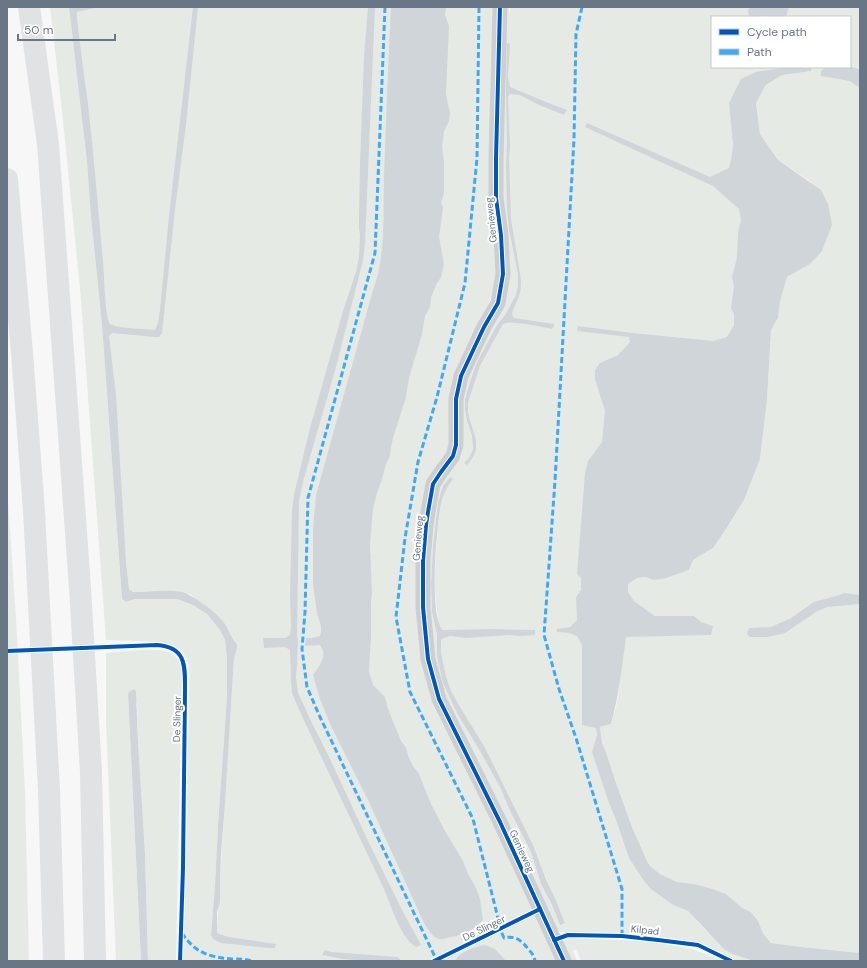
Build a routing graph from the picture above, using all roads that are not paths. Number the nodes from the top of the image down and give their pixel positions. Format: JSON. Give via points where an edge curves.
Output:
{"nodes":[{"id":1,"x":29,"y":7,"type":"edge"},
{"id":2,"x":500,"y":7,"type":"edge"},
{"id":3,"x":7,"y":179,"type":"edge"},
{"id":4,"x":54,"y":961,"type":"edge"},
{"id":5,"x":95,"y":961,"type":"edge"},
{"id":6,"x":564,"y":961,"type":"edge"}],
"edges":[{"from":1,"to":5,"type":"highway","via":[[48,144],[80,580],[91,772]]},
{"from":2,"to":6,"type":"street","name":"Genieweg","via":[[496,198],[503,274],[498,303],[461,376],[456,399],[456,445],[453,456],[433,484],[423,561],[423,607],[428,660],[439,699],[500,822]]},
{"from":3,"to":4,"type":"highway","via":[[35,519],[49,790]]}]}
